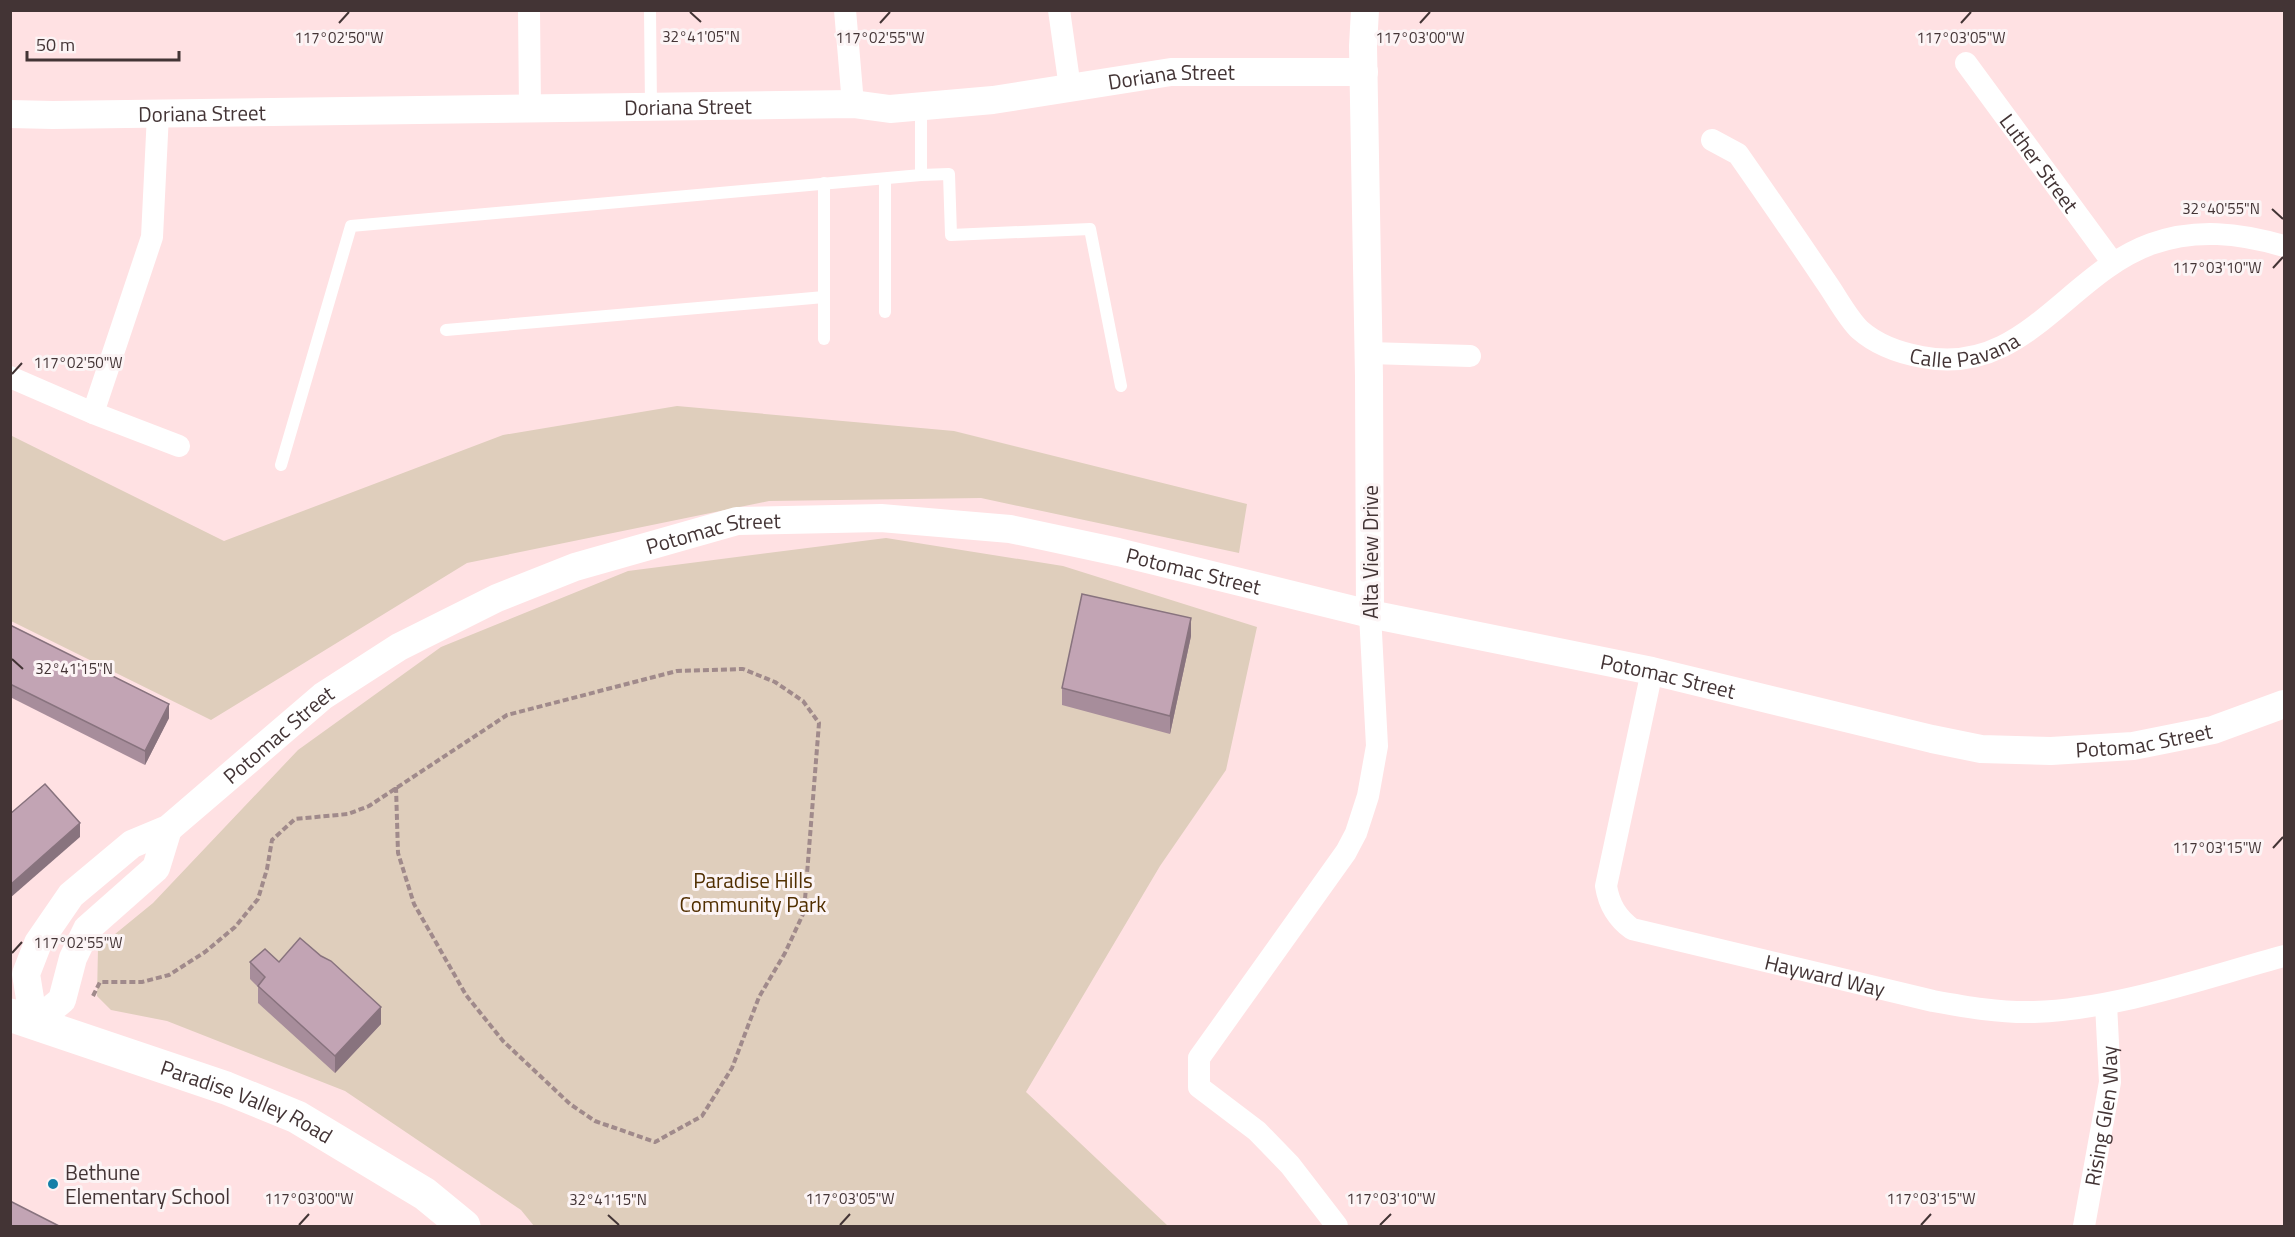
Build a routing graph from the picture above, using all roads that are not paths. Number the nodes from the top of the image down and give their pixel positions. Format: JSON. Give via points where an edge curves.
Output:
{"nodes":[{"id":1,"x":529,"y":10,"type":"edge"},
{"id":2,"x":650,"y":10,"type":"edge"},
{"id":3,"x":845,"y":10,"type":"edge"},
{"id":4,"x":1059,"y":10,"type":"edge"},
{"id":5,"x":1365,"y":10,"type":"edge"},
{"id":6,"x":1965,"y":63,"type":"dead end"},
{"id":7,"x":1364,"y":72,"type":"junction"},
{"id":8,"x":1070,"y":88,"type":"junction"},
{"id":9,"x":853,"y":104,"type":"junction"},
{"id":10,"x":651,"y":107,"type":"junction"},
{"id":11,"x":921,"y":107,"type":"junction"},
{"id":12,"x":530,"y":109,"type":"junction"},
{"id":13,"x":10,"y":114,"type":"edge"},
{"id":14,"x":158,"y":114,"type":"junction"},
{"id":15,"x":1712,"y":140,"type":"dead end"},
{"id":16,"x":921,"y":176,"type":"junction"},
{"id":17,"x":885,"y":179,"type":"junction"},
{"id":18,"x":824,"y":183,"type":"junction"},
{"id":19,"x":2284,"y":246,"type":"edge"},
{"id":20,"x":2113,"y":263,"type":"junction"},
{"id":21,"x":824,"y":297,"type":"junction"},
{"id":22,"x":885,"y":312,"type":"dead end"},
{"id":23,"x":446,"y":330,"type":"dead end"},
{"id":24,"x":824,"y":339,"type":"dead end"},
{"id":25,"x":1369,"y":353,"type":"junction"},
{"id":26,"x":1470,"y":356,"type":"dead end"},
{"id":27,"x":10,"y":377,"type":"edge"},
{"id":28,"x":1121,"y":386,"type":"dead end"},
{"id":29,"x":93,"y":412,"type":"junction"},
{"id":30,"x":179,"y":446,"type":"dead end"},
{"id":31,"x":281,"y":465,"type":"dead end"},
{"id":32,"x":1370,"y":614,"type":"junction"},
{"id":33,"x":1652,"y":671,"type":"junction"},
{"id":34,"x":2284,"y":704,"type":"edge"},
{"id":35,"x":168,"y":829,"type":"junction"},
{"id":36,"x":2284,"y":956,"type":"edge"},
{"id":37,"x":2106,"y":1004,"type":"junction"},
{"id":38,"x":22,"y":1019,"type":"edge"},
{"id":39,"x":464,"y":1227,"type":"edge"},
{"id":40,"x":1337,"y":1227,"type":"edge"},
{"id":41,"x":2084,"y":1227,"type":"edge"}],
"edges":[{"from":1,"to":12,"type":"street"},
{"from":2,"to":10,"type":"lane"},
{"from":3,"to":9,"type":"street"},
{"from":4,"to":8,"type":"street"},
{"from":5,"to":7,"type":"street","name":"Alta View Drive"},
{"from":6,"to":20,"type":"street","name":"Luther Street"},
{"from":7,"to":8,"type":"street","name":"Doriana Street","via":[[1171,72]]},
{"from":7,"to":25,"type":"street","name":"Alta View Drive"},
{"from":8,"to":11,"type":"street","name":"Doriana Street"},
{"from":9,"to":10,"type":"street","name":"Doriana Street"},
{"from":9,"to":11,"type":"street","name":"Doriana Street","via":[[890,109]]},
{"from":10,"to":12,"type":"street","name":"Doriana Street"},
{"from":11,"to":16,"type":"lane"},
{"from":12,"to":14,"type":"street","name":"Doriana Street"},
{"from":13,"to":14,"type":"street","name":"Doriana Street"},
{"from":14,"to":29,"type":"street","via":[[152,237]]},
{"from":15,"to":20,"type":"street","name":"Calle Pavana","via":[[1738,154],[1859,329],[1908,355],[1956,359],[2006,346]]},
{"from":16,"to":17,"type":"lane"},
{"from":16,"to":28,"type":"lane","via":[[949,174],[951,235],[1090,229]]},
{"from":17,"to":18,"type":"lane"},
{"from":17,"to":22,"type":"lane"},
{"from":18,"to":21,"type":"lane"},
{"from":18,"to":31,"type":"lane","via":[[351,226]]},
{"from":19,"to":20,"type":"street","name":"Calle Pavana","via":[[2235,234],[2188,235],[2149,245]]},
{"from":21,"to":23,"type":"lane"},
{"from":21,"to":24,"type":"lane"},
{"from":25,"to":26,"type":"street"},
{"from":25,"to":32,"type":"street","name":"Alta View Drive"},
{"from":27,"to":29,"type":"street"},
{"from":29,"to":30,"type":"street"},
{"from":32,"to":33,"type":"street","name":"Potomac Street"},
{"from":32,"to":35,"type":"street","name":"Potomac Street","via":[[1118,552],[1010,530],[881,518],[737,521],[575,567],[497,598],[399,647],[323,696]]},
{"from":32,"to":40,"type":"street","name":"Alta View Drive","via":[[1377,746],[1361,818],[1346,852],[1199,1058],[1198,1087],[1265,1139]]},
{"from":33,"to":34,"type":"street","name":"Potomac Street","via":[[1932,739],[1981,749],[2029,752],[2092,750],[2173,739],[2213,730]]},
{"from":33,"to":37,"type":"street","name":"Hayward Way","via":[[1606,886],[1610,904],[1623,922],[1643,933],[1975,1009],[2034,1012]]},
{"from":35,"to":38,"type":"street","via":[[156,868],[87,929],[73,958],[62,1000]]},
{"from":35,"to":38,"type":"street","name":"Potomac Street","via":[[132,844],[71,895],[38,943],[26,974]]},
{"from":36,"to":37,"type":"street","name":"Hayward Way"},
{"from":37,"to":41,"type":"street","name":"Rising Glen Way","via":[[2110,1082]]},
{"from":38,"to":39,"type":"main road","name":"Paradise Valley Road","via":[[226,1088],[297,1117],[425,1194]]}]}
